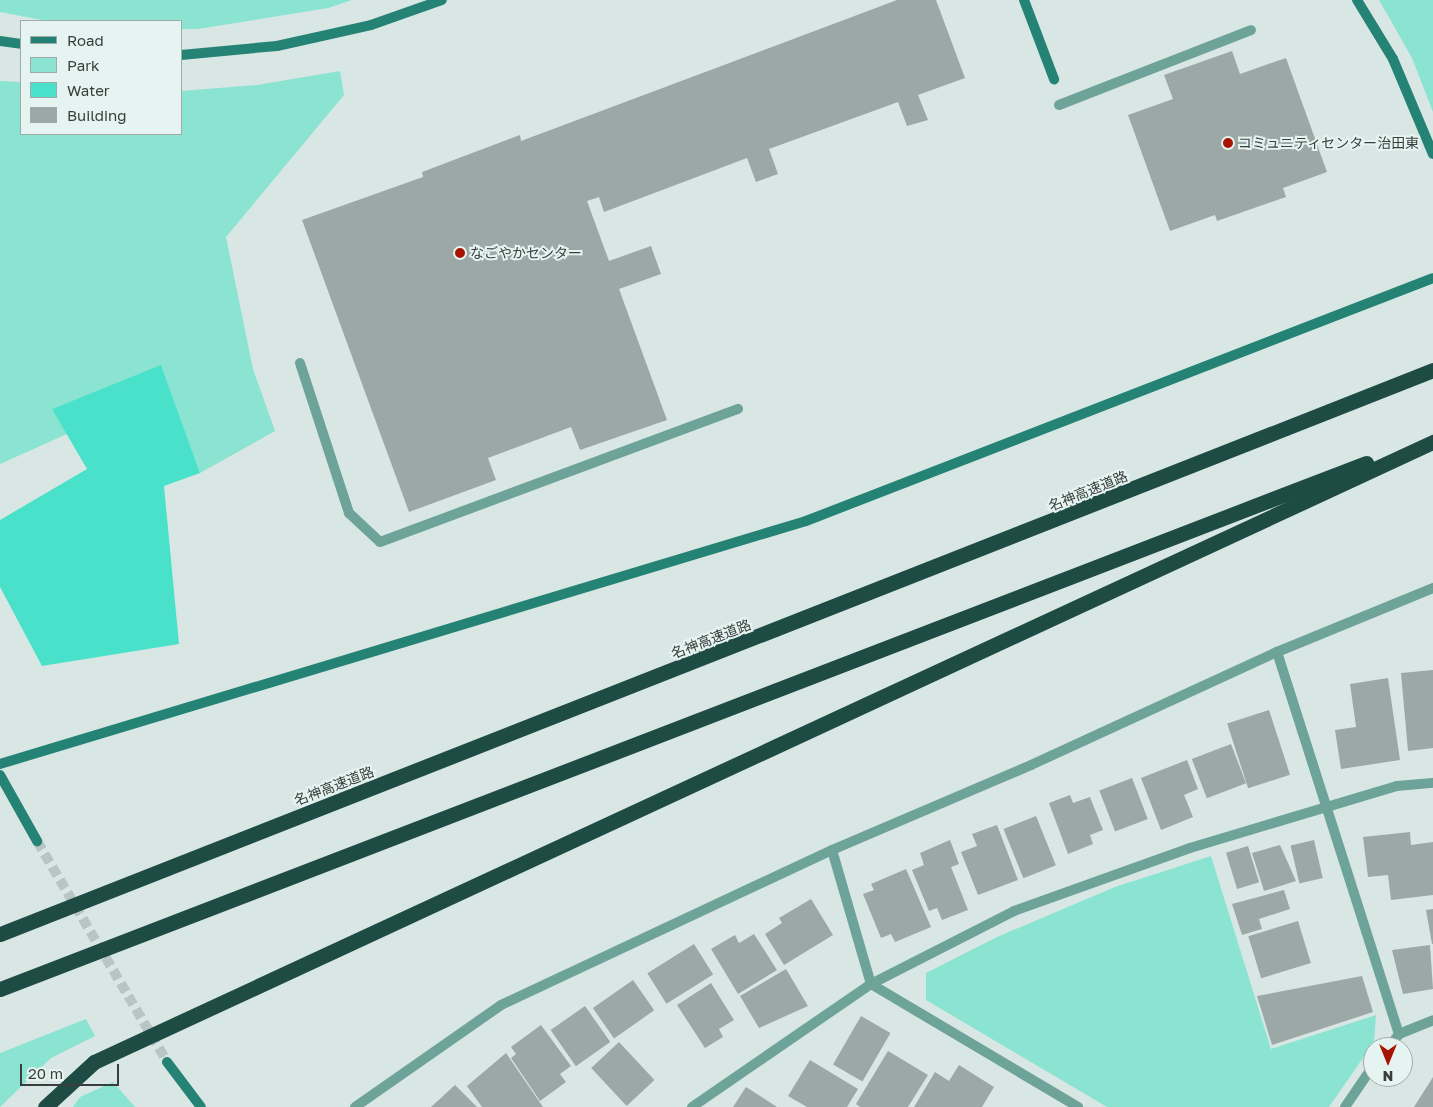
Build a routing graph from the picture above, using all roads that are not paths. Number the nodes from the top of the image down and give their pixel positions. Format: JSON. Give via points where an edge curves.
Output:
{"nodes":[{"id":1,"x":442,"y":0,"type":"edge"},
{"id":2,"x":1024,"y":0,"type":"edge"},
{"id":3,"x":1357,"y":0,"type":"edge"},
{"id":4,"x":1251,"y":30,"type":"dead end"},
{"id":5,"x":0,"y":41,"type":"edge"},
{"id":6,"x":20,"y":44,"type":"edge"},
{"id":7,"x":182,"y":55,"type":"edge"},
{"id":8,"x":1054,"y":79,"type":"dead end"},
{"id":9,"x":1059,"y":105,"type":"dead end"},
{"id":10,"x":1433,"y":154,"type":"edge"},
{"id":11,"x":1433,"y":278,"type":"edge"},
{"id":12,"x":300,"y":362,"type":"dead end"},
{"id":13,"x":1433,"y":370,"type":"edge"},
{"id":14,"x":738,"y":409,"type":"dead end"},
{"id":15,"x":1433,"y":437,"type":"edge"},
{"id":16,"x":1433,"y":442,"type":"edge"},
{"id":17,"x":1433,"y":588,"type":"edge"},
{"id":18,"x":1277,"y":652,"type":"junction"},
{"id":19,"x":0,"y":764,"type":"edge"},
{"id":20,"x":0,"y":775,"type":"edge"},
{"id":21,"x":1433,"y":783,"type":"edge"},
{"id":22,"x":1324,"y":808,"type":"junction"},
{"id":23,"x":37,"y":841,"type":"tunnel mouth"},
{"id":24,"x":832,"y":850,"type":"junction"},
{"id":25,"x":0,"y":934,"type":"edge"},
{"id":26,"x":872,"y":984,"type":"junction"},
{"id":27,"x":0,"y":989,"type":"edge"},
{"id":28,"x":1433,"y":1020,"type":"edge"},
{"id":29,"x":1399,"y":1034,"type":"junction"},
{"id":30,"x":1396,"y":1037,"type":"edge"},
{"id":31,"x":167,"y":1062,"type":"tunnel mouth"},
{"id":32,"x":1363,"y":1081,"type":"edge"},
{"id":33,"x":45,"y":1107,"type":"edge"},
{"id":34,"x":201,"y":1107,"type":"edge"},
{"id":35,"x":355,"y":1107,"type":"edge"},
{"id":36,"x":692,"y":1107,"type":"edge"},
{"id":37,"x":1078,"y":1107,"type":"edge"},
{"id":38,"x":1345,"y":1107,"type":"edge"}],
"edges":[{"from":1,"to":7,"type":"street","via":[[371,25],[277,46]]},
{"from":2,"to":8,"type":"street"},
{"from":3,"to":10,"type":"street","via":[[1393,59]]},
{"from":4,"to":9,"type":"street"},
{"from":5,"to":6,"type":"street"},
{"from":11,"to":19,"type":"street","via":[[806,521]]},
{"from":12,"to":14,"type":"street","via":[[349,513],[380,542]]},
{"from":13,"to":25,"type":"highway","name":"名神高速道路"},
{"from":15,"to":27,"type":"highway"},
{"from":16,"to":33,"type":"highway","via":[[94,1062]]},
{"from":17,"to":18,"type":"street"},
{"from":18,"to":22,"type":"street"},
{"from":18,"to":24,"type":"street","via":[[1031,765]]},
{"from":20,"to":23,"type":"street"},
{"from":21,"to":22,"type":"street","via":[[1397,786]]},
{"from":22,"to":26,"type":"street","via":[[1190,848],[1014,912]]},
{"from":22,"to":29,"type":"street"},
{"from":24,"to":26,"type":"street"},
{"from":24,"to":35,"type":"street","via":[[501,1005]]},
{"from":26,"to":36,"type":"street"},
{"from":26,"to":37,"type":"street"},
{"from":28,"to":29,"type":"street"},
{"from":29,"to":30,"type":"street"},
{"from":31,"to":34,"type":"street"},
{"from":32,"to":38,"type":"street"}]}
